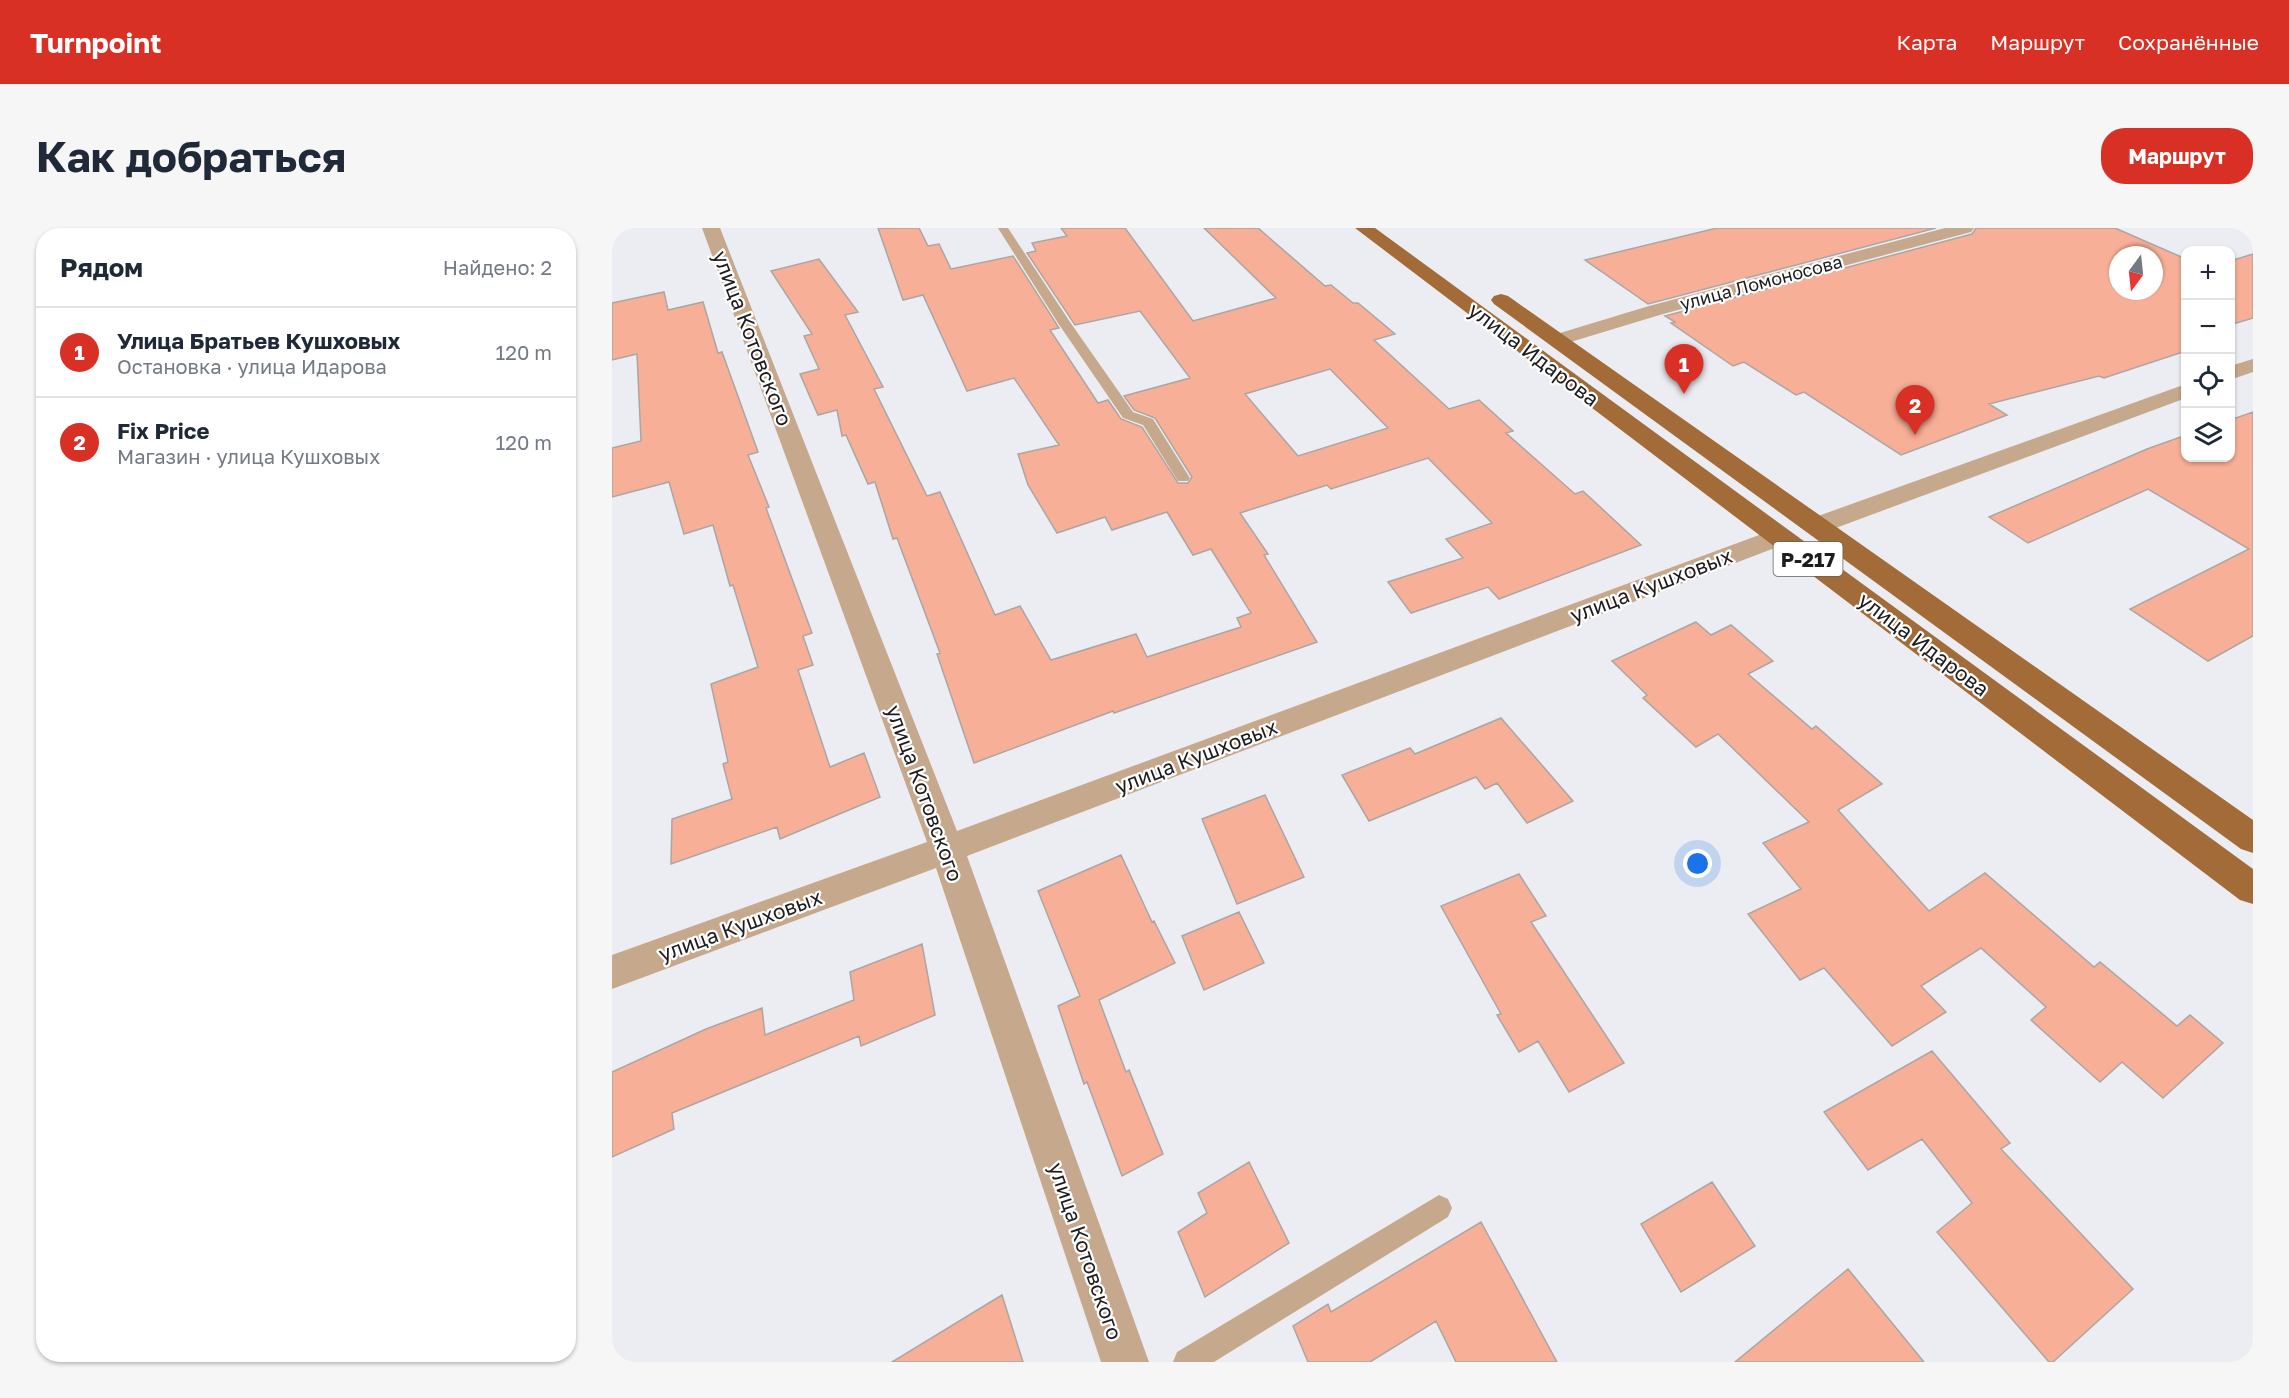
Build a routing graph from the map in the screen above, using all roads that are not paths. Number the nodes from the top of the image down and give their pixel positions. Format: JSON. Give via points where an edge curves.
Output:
{"nodes":[{"id":1,"x":711,"y":228,"type":"edge"},
{"id":2,"x":1003,"y":228,"type":"edge"},
{"id":3,"x":1364,"y":228,"type":"edge"},
{"id":4,"x":1398,"y":228,"type":"edge"},
{"id":5,"x":1965,"y":228,"type":"edge"},
{"id":6,"x":1557,"y":340,"type":"junction"},
{"id":7,"x":2253,"y":365,"type":"edge"},
{"id":8,"x":2235,"y":372,"type":"edge"},
{"id":9,"x":2181,"y":392,"type":"edge"},
{"id":10,"x":1183,"y":478,"type":"dead end"},
{"id":11,"x":1816,"y":526,"type":"junction"},
{"id":12,"x":1779,"y":537,"type":"junction"},
{"id":13,"x":2253,"y":839,"type":"edge"},
{"id":14,"x":947,"y":849,"type":"junction"},
{"id":15,"x":2253,"y":889,"type":"edge"},
{"id":16,"x":612,"y":972,"type":"edge"},
{"id":17,"x":1439,"y":1208,"type":"dead end"},
{"id":18,"x":1125,"y":1362,"type":"edge"},
{"id":19,"x":1187,"y":1362,"type":"edge"}],
"edges":[{"from":1,"to":14,"type":"street","name":"улица Котовского"},
{"from":2,"to":10,"type":"lane","via":[[1128,415],[1148,422]]},
{"from":3,"to":12,"type":"main road","name":"улица Идарова","number":"Р-217"},
{"from":4,"to":6,"type":"main road","name":"улица Идарова","number":"Р-217"},
{"from":5,"to":6,"type":"street","name":"улица Ломоносова"},
{"from":6,"to":11,"type":"main road","name":"улица Идарова","number":"Р-217"},
{"from":7,"to":8,"type":"street"},
{"from":9,"to":11,"type":"street"},
{"from":11,"to":13,"type":"main road","name":"улица Идарова","number":"Р-217"},
{"from":12,"to":14,"type":"street","name":"улица Кушховых"},
{"from":12,"to":15,"type":"main road","name":"улица Идарова","number":"Р-217"},
{"from":14,"to":16,"type":"street","name":"улица Кушховых"},
{"from":14,"to":18,"type":"street","name":"улица Котовского"},
{"from":17,"to":19,"type":"lane"}]}
